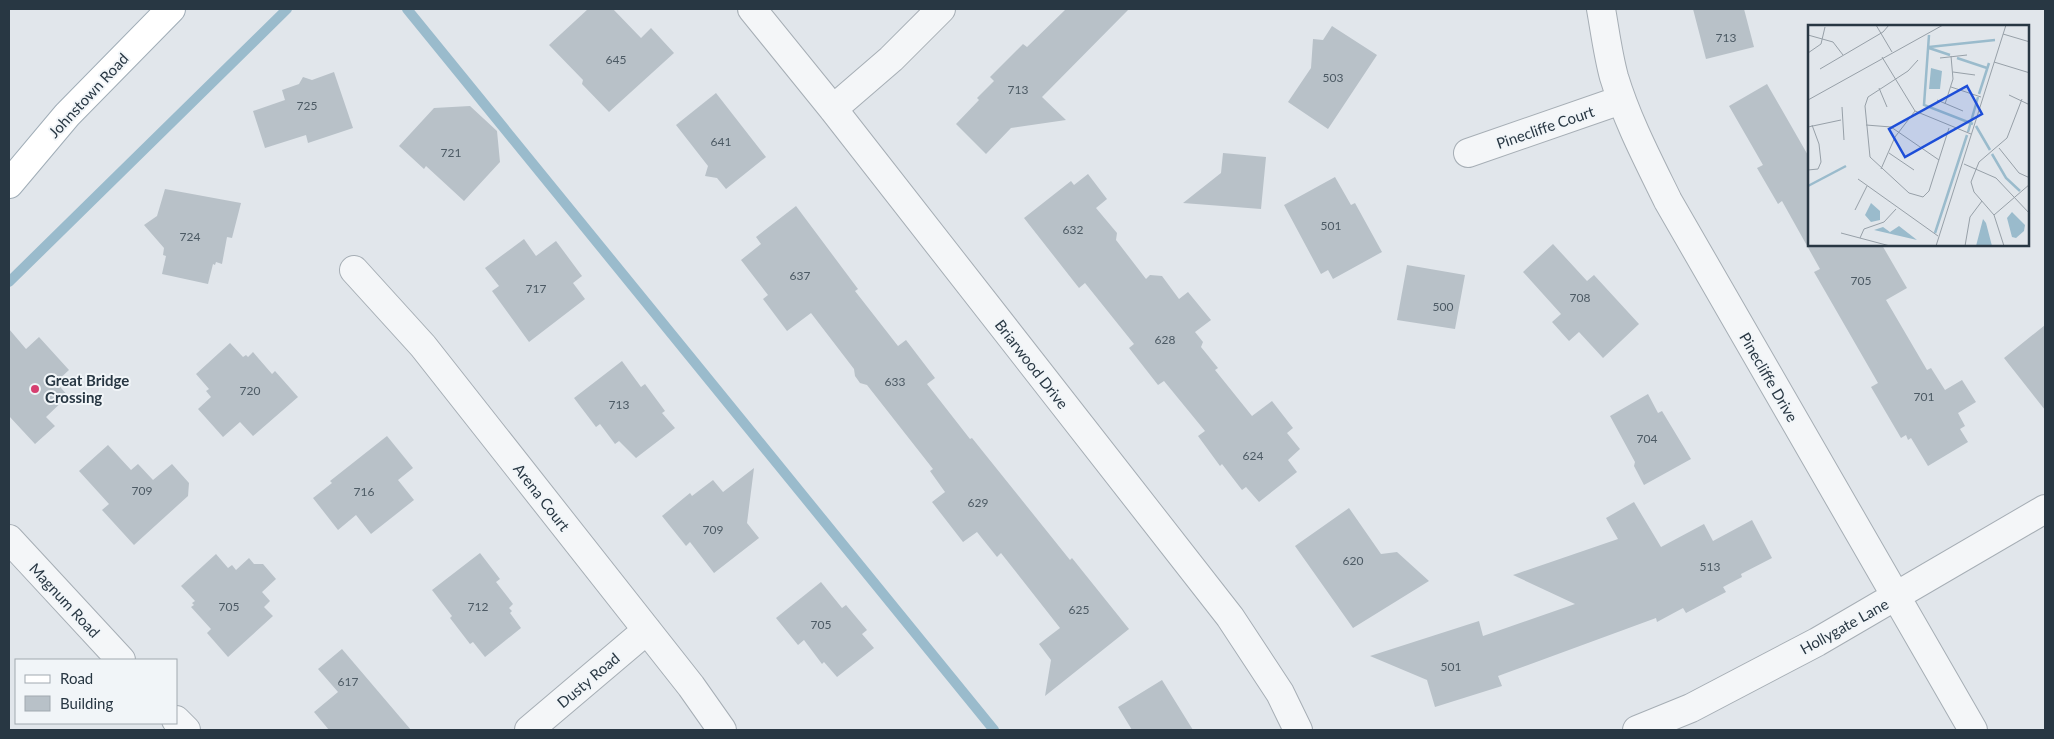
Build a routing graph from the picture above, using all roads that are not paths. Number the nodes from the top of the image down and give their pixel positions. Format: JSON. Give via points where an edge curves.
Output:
{"nodes":[{"id":1,"x":171,"y":9,"type":"edge"},
{"id":2,"x":752,"y":9,"type":"edge"},
{"id":3,"x":940,"y":9,"type":"edge"},
{"id":4,"x":1601,"y":9,"type":"edge"},
{"id":5,"x":1622,"y":100,"type":"junction"},
{"id":6,"x":833,"y":109,"type":"junction"},
{"id":7,"x":1468,"y":153,"type":"dead end"},
{"id":8,"x":9,"y":184,"type":"edge"},
{"id":9,"x":354,"y":270,"type":"dead end"},
{"id":10,"x":2045,"y":509,"type":"edge"},
{"id":11,"x":9,"y":539,"type":"edge"},
{"id":12,"x":1895,"y":597,"type":"junction"},
{"id":13,"x":647,"y":630,"type":"junction"},
{"id":14,"x":120,"y":659,"type":"edge"},
{"id":15,"x":529,"y":730,"type":"edge"},
{"id":16,"x":722,"y":730,"type":"edge"},
{"id":17,"x":1298,"y":730,"type":"edge"},
{"id":18,"x":1637,"y":730,"type":"edge"},
{"id":19,"x":1973,"y":730,"type":"edge"}],
"edges":[{"from":1,"to":8,"type":"main road","name":"Johnstown Road","via":[[67,116]]},
{"from":2,"to":6,"type":"street","name":"Briarwood Drive"},
{"from":3,"to":6,"type":"street","via":[[891,59]]},
{"from":4,"to":5,"type":"street","name":"Pinecliffe Drive","via":[[1613,74]]},
{"from":5,"to":7,"type":"street","name":"Pinecliffe Court"},
{"from":5,"to":12,"type":"street","name":"Pinecliffe Drive","via":[[1636,137],[1668,201]]},
{"from":6,"to":17,"type":"street","name":"Briarwood Drive","via":[[1230,617],[1280,693]]},
{"from":9,"to":13,"type":"street","name":"Arena Court","via":[[423,346]]},
{"from":10,"to":12,"type":"street","name":"Hollygate Lane"},
{"from":11,"to":14,"type":"street","name":"Magnum Road"},
{"from":12,"to":18,"type":"street","name":"Hollygate Lane","via":[[1692,708]]},
{"from":12,"to":19,"type":"street","name":"Pinecliffe Drive"},
{"from":13,"to":15,"type":"street","name":"Dusty Road"},
{"from":13,"to":16,"type":"street","name":"Arena Court"}]}
